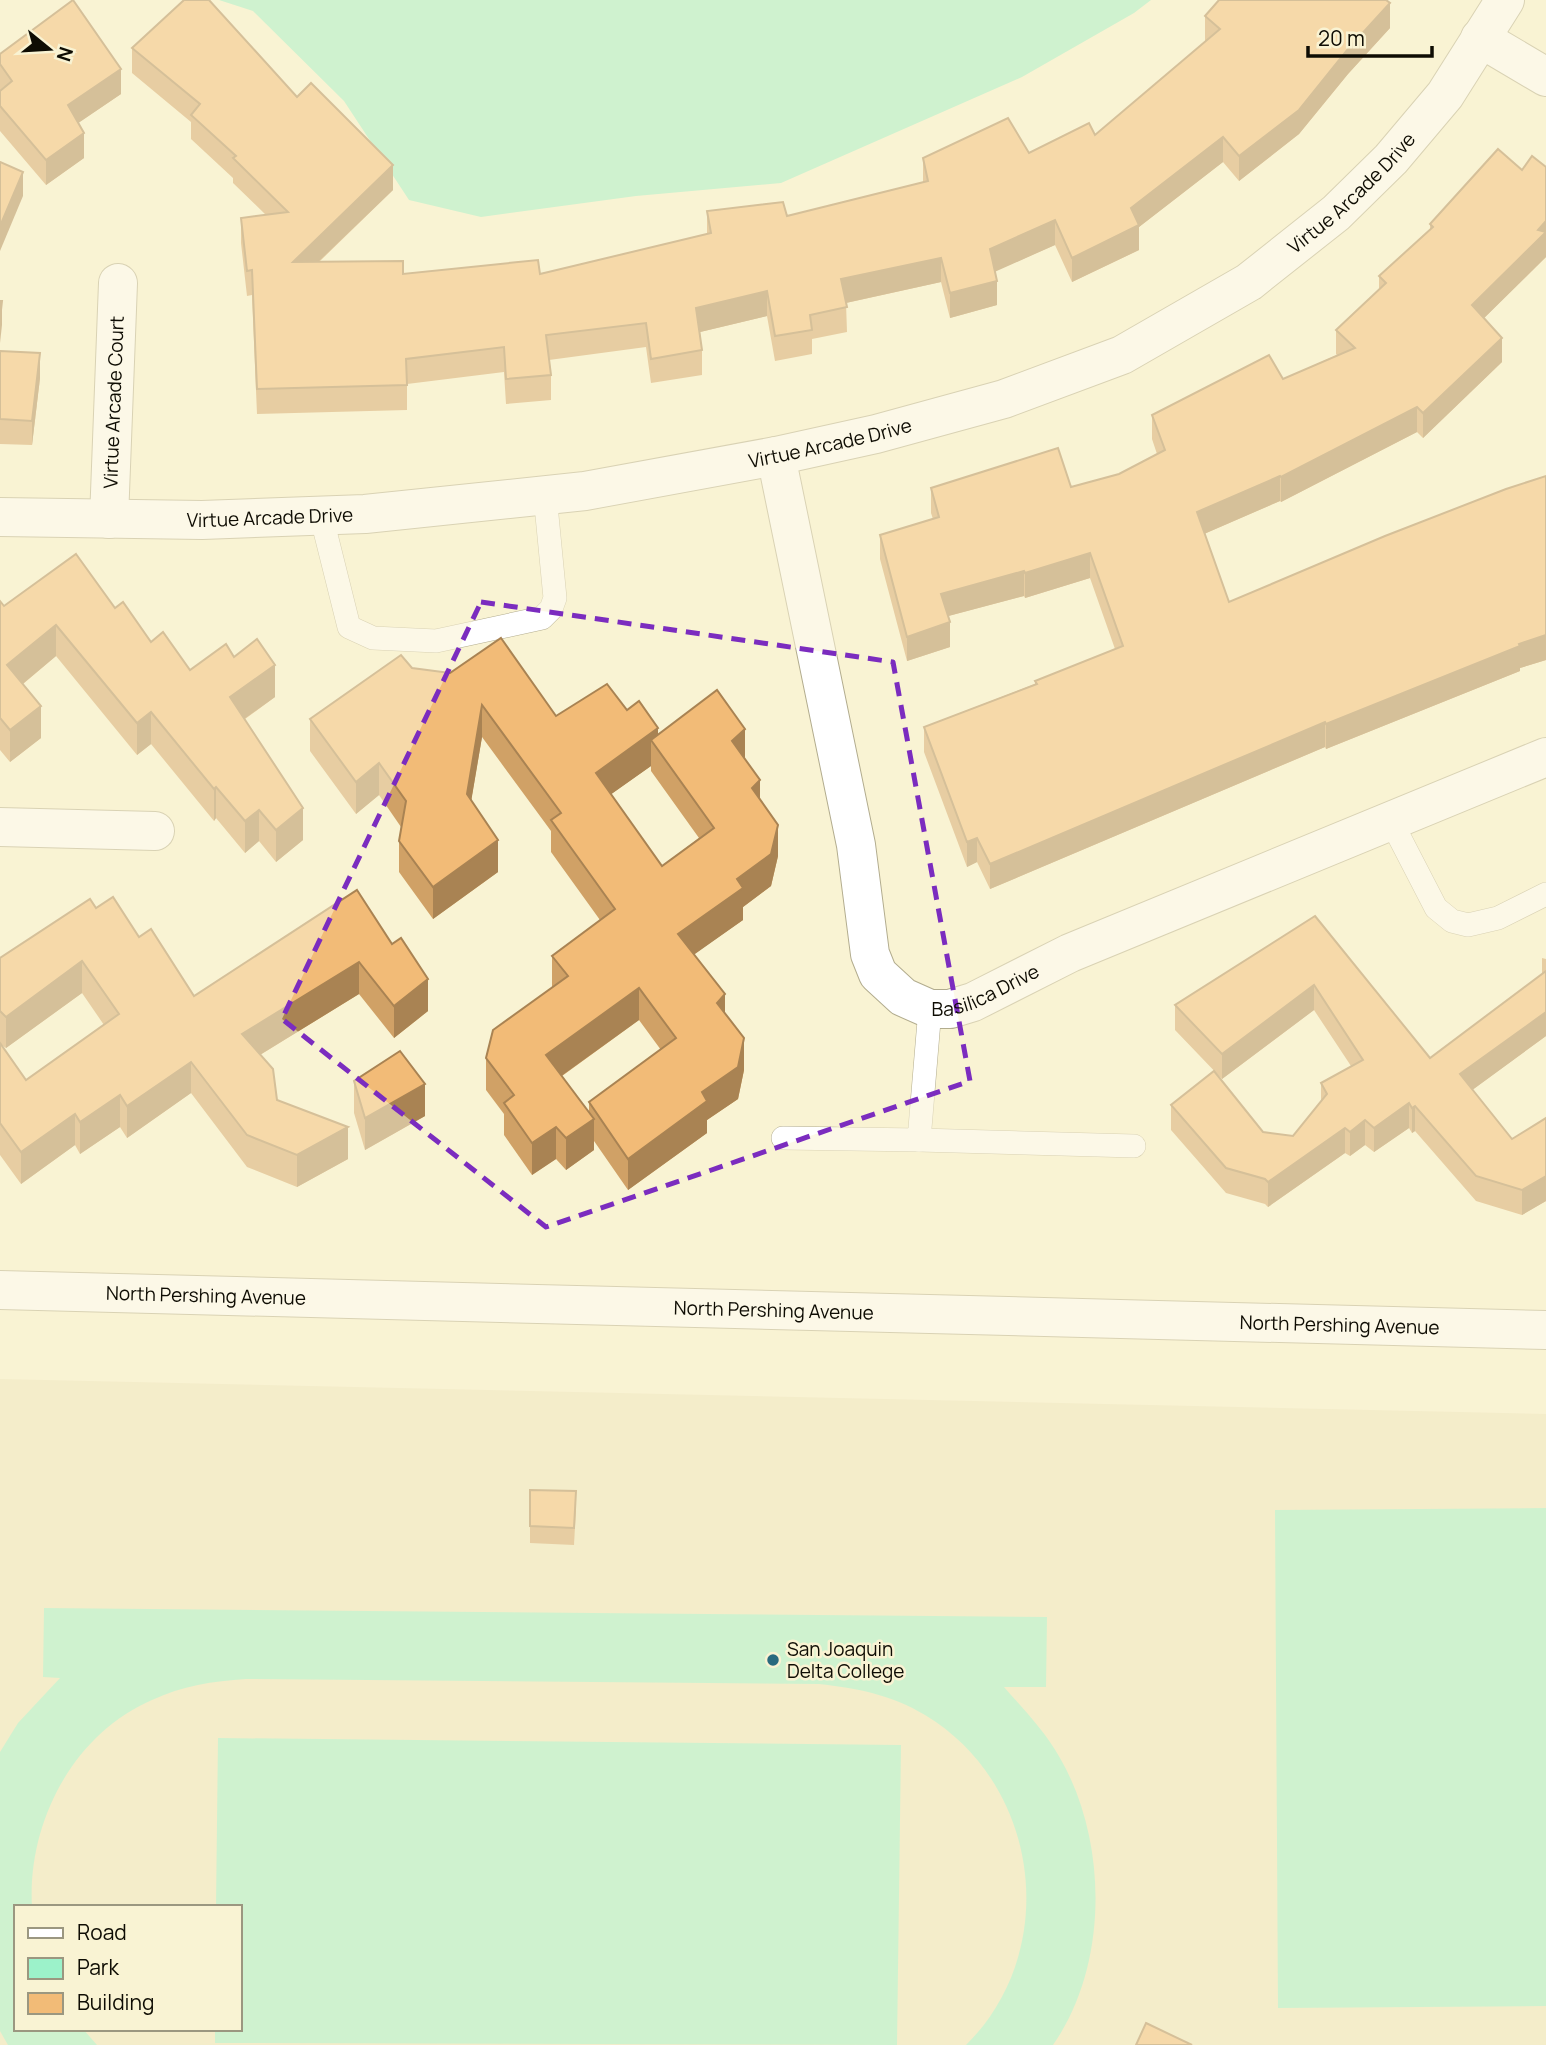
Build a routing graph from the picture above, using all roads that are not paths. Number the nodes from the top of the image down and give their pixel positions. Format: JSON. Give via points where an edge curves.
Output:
{"nodes":[{"id":1,"x":1505,"y":0,"type":"edge"},
{"id":2,"x":1480,"y":38,"type":"junction"},
{"id":3,"x":1546,"y":78,"type":"edge"},
{"id":4,"x":118,"y":283,"type":"dead end"},
{"id":5,"x":776,"y":456,"type":"junction"},
{"id":6,"x":545,"y":495,"type":"junction"},
{"id":7,"x":321,"y":515,"type":"junction"},
{"id":8,"x":0,"y":517,"type":"edge"},
{"id":9,"x":109,"y":519,"type":"junction"},
{"id":10,"x":1546,"y":757,"type":"edge"},
{"id":11,"x":1391,"y":821,"type":"junction"},
{"id":12,"x":0,"y":827,"type":"edge"},
{"id":13,"x":155,"y":831,"type":"dead end"},
{"id":14,"x":1546,"y":894,"type":"edge"},
{"id":15,"x":929,"y":1009,"type":"junction"},
{"id":16,"x":783,"y":1138,"type":"dead end"},
{"id":17,"x":919,"y":1140,"type":"junction"},
{"id":18,"x":1134,"y":1146,"type":"dead end"},
{"id":19,"x":0,"y":1290,"type":"edge"},
{"id":20,"x":1546,"y":1329,"type":"edge"}],
"edges":[{"from":1,"to":2,"type":"street","name":"Virtue Arcade Drive"},
{"from":2,"to":3,"type":"street"},
{"from":2,"to":5,"type":"street","name":"Virtue Arcade Drive","via":[[1445,94],[1391,159],[1336,213],[1249,282],[1122,355],[1004,399]]},
{"from":4,"to":9,"type":"street","name":"Virtue Arcade Court"},
{"from":5,"to":6,"type":"street","name":"Virtue Arcade Drive"},
{"from":5,"to":15,"type":"street","name":"Basilica Drive","via":[[856,845],[870,954],[878,974],[903,997]]},
{"from":6,"to":7,"type":"street","name":"Virtue Arcade Drive"},
{"from":6,"to":7,"type":"lane","via":[[555,598],[551,609],[542,618],[436,641],[373,638],[349,627]]},
{"from":7,"to":9,"type":"street","name":"Virtue Arcade Drive"},
{"from":8,"to":9,"type":"street","name":"Virtue Arcade Drive"},
{"from":10,"to":11,"type":"street","name":"Basilica Drive"},
{"from":11,"to":14,"type":"lane","via":[[1436,908],[1452,921],[1468,925],[1498,919]]},
{"from":11,"to":15,"type":"street","name":"Basilica Drive","via":[[1070,953],[973,1002]]},
{"from":12,"to":13,"type":"street"},
{"from":15,"to":17,"type":"lane"},
{"from":16,"to":17,"type":"lane"},
{"from":17,"to":18,"type":"lane"},
{"from":19,"to":20,"type":"street","name":"North Pershing Avenue"}]}
